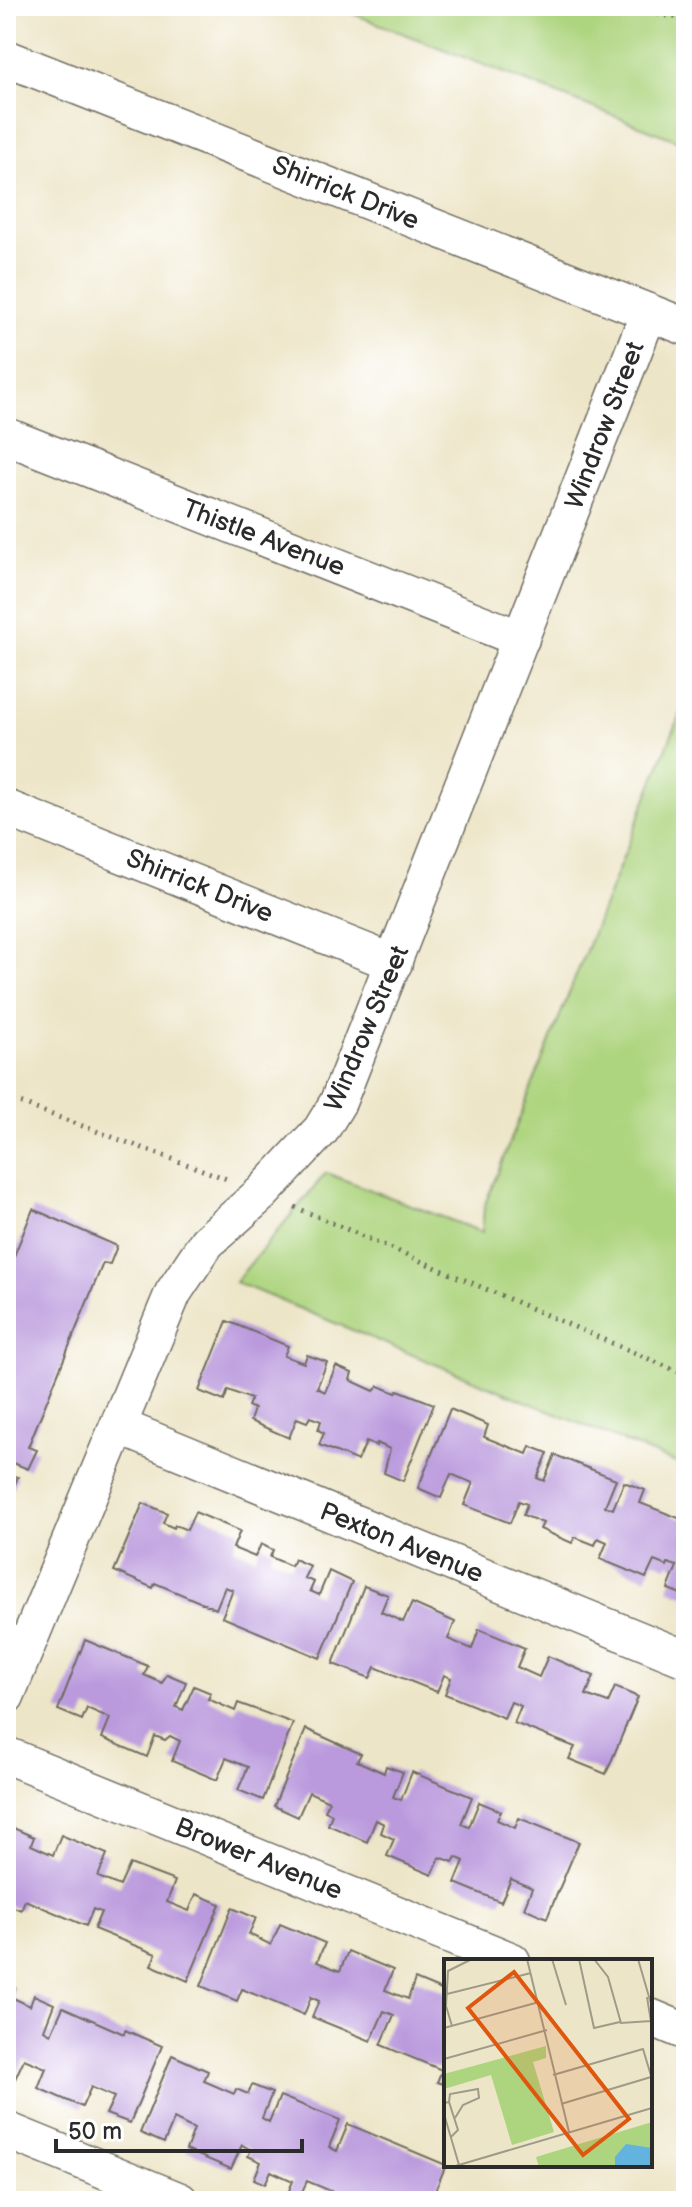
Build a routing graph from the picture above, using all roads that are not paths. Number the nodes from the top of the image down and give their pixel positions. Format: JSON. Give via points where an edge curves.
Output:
{"nodes":[{"id":1,"x":6,"y":58,"type":"edge"},
{"id":2,"x":649,"y":312,"type":"junction"},
{"id":3,"x":686,"y":327,"type":"edge"},
{"id":4,"x":6,"y":436,"type":"edge"},
{"id":5,"x":521,"y":639,"type":"junction"},
{"id":6,"x":6,"y":808,"type":"edge"},
{"id":7,"x":394,"y":963,"type":"junction"},
{"id":8,"x":118,"y":1426,"type":"junction"},
{"id":9,"x":686,"y":1659,"type":"edge"},
{"id":10,"x":6,"y":1696,"type":"edge"},
{"id":11,"x":6,"y":1755,"type":"edge"},
{"id":12,"x":507,"y":1959,"type":"edge"},
{"id":13,"x":652,"y":2018,"type":"edge"},
{"id":14,"x":686,"y":2032,"type":"edge"},
{"id":15,"x":6,"y":2130,"type":"edge"},
{"id":16,"x":180,"y":2201,"type":"edge"}],
"edges":[{"from":1,"to":2,"type":"street","name":"Shirrick Drive"},
{"from":2,"to":3,"type":"street","name":"Shirrick Drive"},
{"from":2,"to":5,"type":"street","name":"Windrow Street"},
{"from":4,"to":5,"type":"street","name":"Thistle Avenue"},
{"from":5,"to":7,"type":"street","name":"Windrow Street"},
{"from":6,"to":7,"type":"street","name":"Shirrick Drive"},
{"from":7,"to":8,"type":"street","name":"Windrow Street","via":[[352,1070],[321,1130],[207,1242],[173,1293]]},
{"from":8,"to":9,"type":"street","name":"Pexton Avenue"},
{"from":8,"to":10,"type":"street","name":"Windrow Street"},
{"from":11,"to":12,"type":"street","name":"Brower Avenue"},
{"from":13,"to":14,"type":"street"},
{"from":15,"to":16,"type":"street"}]}
